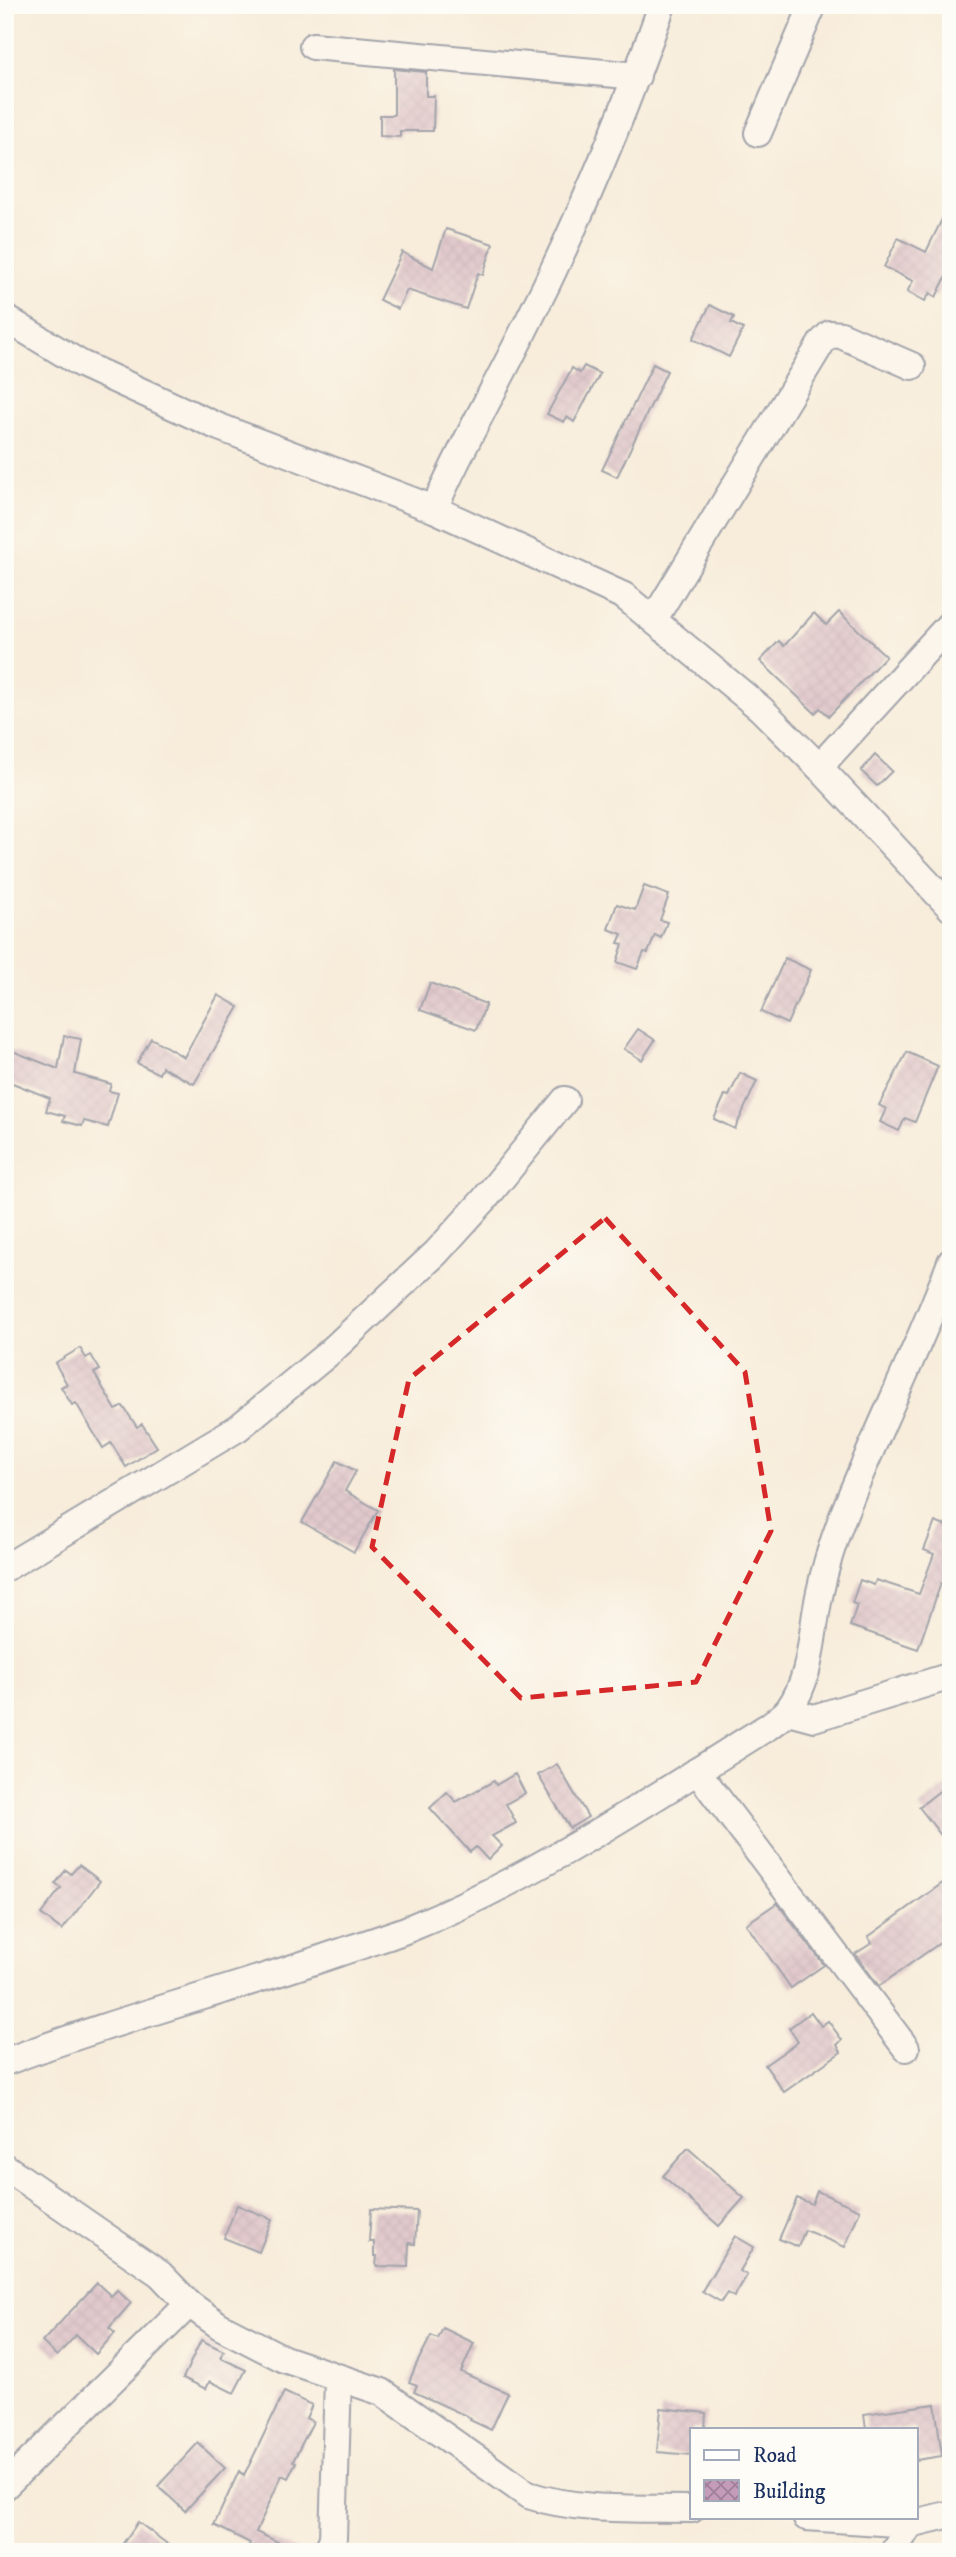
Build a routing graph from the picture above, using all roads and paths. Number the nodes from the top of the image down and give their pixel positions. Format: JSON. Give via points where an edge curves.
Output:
{"nodes":[{"id":1,"x":662,"y":5,"type":"edge"},
{"id":2,"x":813,"y":5,"type":"edge"},
{"id":3,"x":313,"y":46,"type":"dead end"},
{"id":4,"x":637,"y":76,"type":"junction"},
{"id":5,"x":758,"y":132,"type":"dead end"},
{"id":6,"x":5,"y":318,"type":"edge"},
{"id":7,"x":912,"y":366,"type":"dead end"},
{"id":8,"x":434,"y":509,"type":"junction"},
{"id":9,"x":654,"y":619,"type":"junction"},
{"id":10,"x":951,"y":622,"type":"edge"},
{"id":11,"x":819,"y":767,"type":"junction"},
{"id":12,"x":951,"y":908,"type":"edge"},
{"id":13,"x":565,"y":1100,"type":"dead end"},
{"id":14,"x":951,"y":1262,"type":"edge"},
{"id":15,"x":5,"y":1568,"type":"edge"},
{"id":16,"x":951,"y":1676,"type":"edge"},
{"id":17,"x":788,"y":1710,"type":"junction"},
{"id":18,"x":697,"y":1771,"type":"junction"},
{"id":19,"x":906,"y":2048,"type":"dead end"},
{"id":20,"x":5,"y":2062,"type":"edge"},
{"id":21,"x":5,"y":2167,"type":"edge"},
{"id":22,"x":189,"y":2304,"type":"junction"},
{"id":23,"x":338,"y":2379,"type":"junction"},
{"id":24,"x":5,"y":2486,"type":"edge"},
{"id":25,"x":690,"y":2509,"type":"edge"},
{"id":26,"x":951,"y":2514,"type":"edge"},
{"id":27,"x":821,"y":2518,"type":"edge"},
{"id":28,"x":910,"y":2524,"type":"junction"},
{"id":29,"x":327,"y":2552,"type":"edge"},
{"id":30,"x":893,"y":2552,"type":"edge"}],
"edges":[{"from":1,"to":4,"type":"street"},
{"from":2,"to":5,"type":"street"},
{"from":3,"to":4,"type":"street"},
{"from":4,"to":8,"type":"street","via":[[526,326]]},
{"from":6,"to":8,"type":"street","via":[[81,364],[219,427]]},
{"from":7,"to":9,"type":"street","via":[[830,334]]},
{"from":8,"to":9,"type":"street","via":[[624,596]]},
{"from":9,"to":11,"type":"street","via":[[761,709]]},
{"from":10,"to":11,"type":"street"},
{"from":11,"to":12,"type":"street"},
{"from":13,"to":15,"type":"street","via":[[436,1253],[268,1404],[238,1428]]},
{"from":14,"to":17,"type":"street","via":[[828,1556],[810,1654]]},
{"from":16,"to":17,"type":"street","via":[[814,1718]]},
{"from":17,"to":18,"type":"street"},
{"from":18,"to":19,"type":"street"},
{"from":18,"to":20,"type":"street","via":[[519,1877],[408,1929]]},
{"from":21,"to":22,"type":"street","via":[[160,2274]]},
{"from":22,"to":23,"type":"street","via":[[220,2326],[284,2359]]},
{"from":22,"to":24,"type":"street"},
{"from":23,"to":25,"type":"street","via":[[382,2392],[528,2495],[582,2507]]},
{"from":23,"to":29,"type":"street","via":[[333,2538]]},
{"from":26,"to":28,"type":"street"},
{"from":27,"to":28,"type":"street"},
{"from":28,"to":30,"type":"street"}]}
